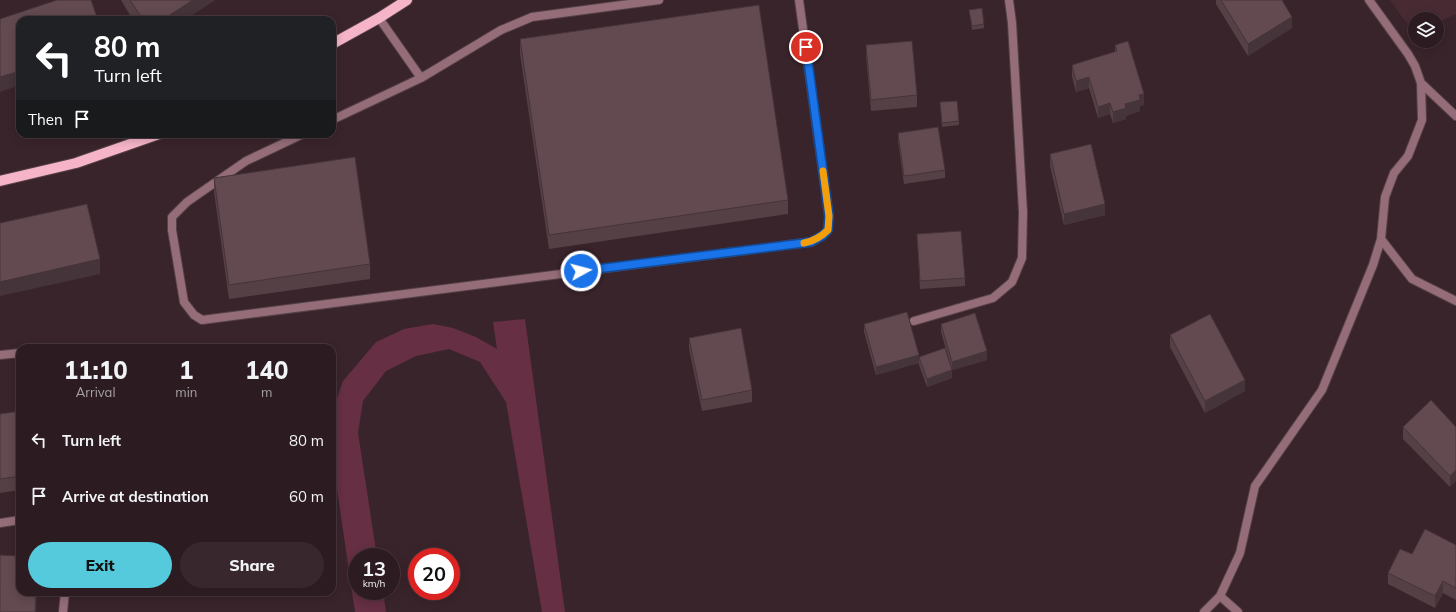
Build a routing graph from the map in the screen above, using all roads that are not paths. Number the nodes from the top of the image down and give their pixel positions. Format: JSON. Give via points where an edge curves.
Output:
{"nodes":[{"id":1,"x":407,"y":0,"type":"edge"},
{"id":2,"x":659,"y":0,"type":"edge"},
{"id":3,"x":799,"y":0,"type":"edge"},
{"id":4,"x":1009,"y":0,"type":"edge"},
{"id":5,"x":1369,"y":0,"type":"edge"},
{"id":6,"x":379,"y":18,"type":"junction"},
{"id":7,"x":336,"y":42,"type":"edge"},
{"id":8,"x":421,"y":78,"type":"junction"},
{"id":9,"x":1421,"y":83,"type":"junction"},
{"id":10,"x":1456,"y":116,"type":"edge"},
{"id":11,"x":336,"y":118,"type":"edge"},
{"id":12,"x":148,"y":138,"type":"edge"},
{"id":13,"x":295,"y":138,"type":"edge"},
{"id":14,"x":0,"y":181,"type":"edge"},
{"id":15,"x":1381,"y":239,"type":"junction"},
{"id":16,"x":1456,"y":301,"type":"edge"},
{"id":17,"x":914,"y":321,"type":"dead end"},
{"id":18,"x":16,"y":353,"type":"edge"},
{"id":19,"x":0,"y":355,"type":"edge"},
{"id":20,"x":16,"y":521,"type":"edge"},
{"id":21,"x":0,"y":523,"type":"edge"},
{"id":22,"x":65,"y":596,"type":"edge"},
{"id":23,"x":1220,"y":596,"type":"junction"},
{"id":24,"x":63,"y":612,"type":"edge"},
{"id":25,"x":1204,"y":612,"type":"edge"},
{"id":26,"x":1238,"y":612,"type":"edge"}],
"edges":[{"from":1,"to":6,"type":"main road"},
{"from":2,"to":8,"type":"street","via":[[532,17],[501,30]]},
{"from":3,"to":13,"type":"street","via":[[829,216],[828,230],[811,242],[202,320],[194,315],[184,302],[172,217],[187,202],[246,161]]},
{"from":4,"to":17,"type":"street","via":[[1023,212],[1022,258],[1012,282],[993,298]]},
{"from":5,"to":9,"type":"street","via":[[1408,54]]},
{"from":6,"to":7,"type":"main road"},
{"from":6,"to":8,"type":"street"},
{"from":8,"to":11,"type":"street"},
{"from":9,"to":10,"type":"street"},
{"from":9,"to":15,"type":"street","via":[[1422,120],[1408,156],[1394,174],[1385,197]]},
{"from":12,"to":14,"type":"main road","via":[[76,163]]},
{"from":15,"to":16,"type":"street","via":[[1412,279]]},
{"from":15,"to":23,"type":"street","via":[[1373,265],[1322,390],[1255,486],[1240,553]]},
{"from":18,"to":19,"type":"street"},
{"from":20,"to":21,"type":"street"},
{"from":22,"to":24,"type":"street"},
{"from":23,"to":25,"type":"street"},
{"from":23,"to":26,"type":"street"}]}
